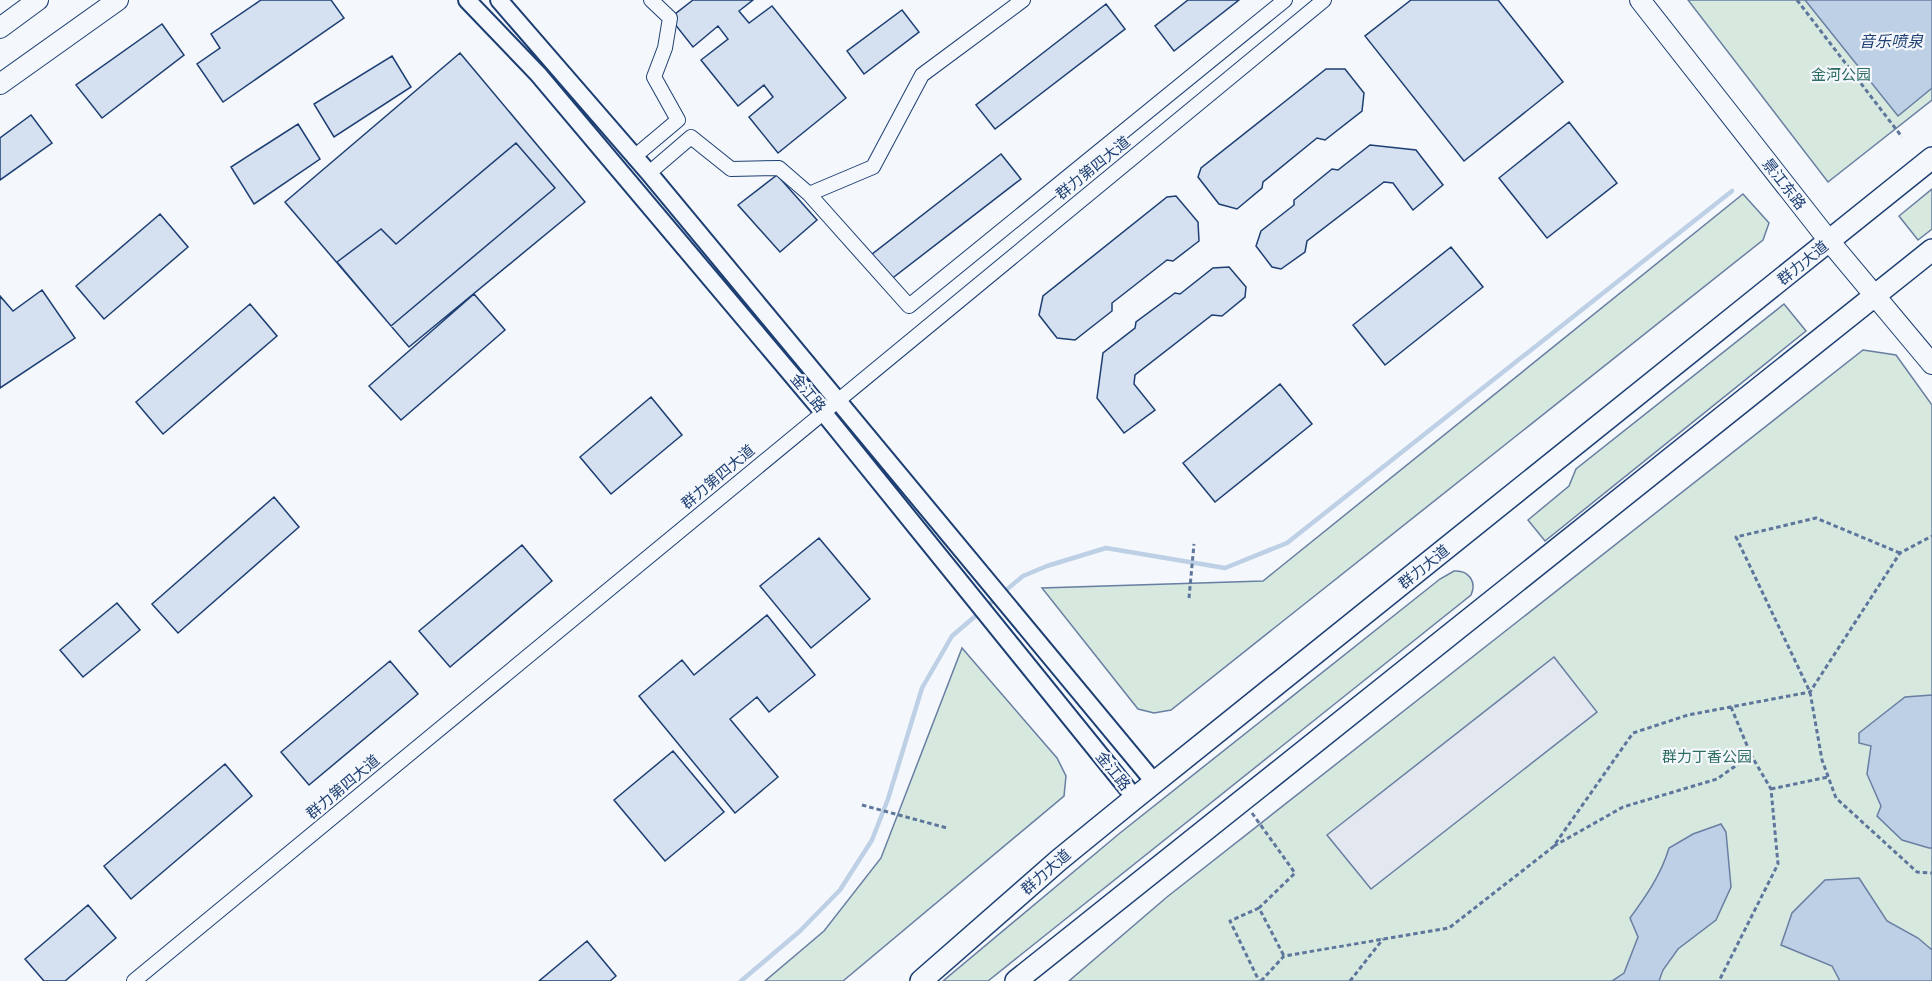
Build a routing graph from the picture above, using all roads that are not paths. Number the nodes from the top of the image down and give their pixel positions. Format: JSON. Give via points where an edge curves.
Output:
{"nodes":[{"id":1,"x":38,"y":0,"type":"edge"},
{"id":2,"x":118,"y":0,"type":"edge"},
{"id":3,"x":467,"y":0,"type":"edge"},
{"id":4,"x":499,"y":0,"type":"edge"},
{"id":5,"x":651,"y":0,"type":"edge"},
{"id":6,"x":1023,"y":0,"type":"edge"},
{"id":7,"x":1286,"y":0,"type":"edge"},
{"id":8,"x":1324,"y":0,"type":"edge"},
{"id":9,"x":1640,"y":0,"type":"edge"},
{"id":10,"x":0,"y":28,"type":"edge"},
{"id":11,"x":0,"y":84,"type":"edge"},
{"id":12,"x":634,"y":157,"type":"junction"},
{"id":13,"x":1932,"y":158,"type":"edge"},
{"id":14,"x":649,"y":173,"type":"junction"},
{"id":15,"x":809,"y":194,"type":"junction"},
{"id":16,"x":1830,"y":242,"type":"junction"},
{"id":17,"x":1932,"y":250,"type":"edge"},
{"id":18,"x":1875,"y":296,"type":"junction"},
{"id":19,"x":1932,"y":364,"type":"edge"},
{"id":20,"x":838,"y":400,"type":"junction"},
{"id":21,"x":823,"y":412,"type":"junction"},
{"id":22,"x":1155,"y":783,"type":"junction"},
{"id":23,"x":1135,"y":798,"type":"junction"},
{"id":24,"x":1059,"y":860,"type":"junction"},
{"id":25,"x":1112,"y":906,"type":"junction"},
{"id":26,"x":134,"y":981,"type":"edge"},
{"id":27,"x":904,"y":981,"type":"edge"},
{"id":28,"x":921,"y":981,"type":"edge"},
{"id":29,"x":1016,"y":981,"type":"edge"},
{"id":30,"x":1027,"y":981,"type":"edge"}],
"edges":[{"from":1,"to":10,"type":"main road"},
{"from":2,"to":11,"type":"main road"},
{"from":3,"to":21,"type":"street","name":"金江路","via":[[538,74]]},
{"from":4,"to":12,"type":"street","name":"金江路"},
{"from":5,"to":12,"type":"street","via":[[670,18],[665,48],[654,77],[678,120]]},
{"from":6,"to":15,"type":"street","via":[[922,75],[873,166]]},
{"from":7,"to":15,"type":"street","via":[[909,306]]},
{"from":8,"to":20,"type":"street","name":"群力第四大道"},
{"from":9,"to":16,"type":"main road","name":"景江东路"},
{"from":12,"to":14,"type":"street","name":"金江路"},
{"from":13,"to":16,"type":"main road","name":"群力大道"},
{"from":14,"to":15,"type":"street","via":[[691,137],[730,169],[779,168]]},
{"from":14,"to":20,"type":"street","name":"金江路"},
{"from":16,"to":18,"type":"main road","name":"景江东路"},
{"from":16,"to":22,"type":"main road","name":"群力大道"},
{"from":17,"to":18,"type":"main road"},
{"from":18,"to":19,"type":"main road","name":"景江东路"},
{"from":18,"to":25,"type":"main road"},
{"from":20,"to":21,"type":"street","name":"群力第四大道"},
{"from":20,"to":22,"type":"street","name":"金江路"},
{"from":21,"to":23,"type":"street","name":"金江路"},
{"from":21,"to":26,"type":"street","name":"群力第四大道"},
{"from":22,"to":23,"type":"main road","name":"群力大道"},
{"from":23,"to":24,"type":"main road","name":"群力大道"},
{"from":24,"to":27,"type":"main road"},
{"from":24,"to":28,"type":"main road","name":"群力大道"},
{"from":25,"to":29,"type":"main road"},
{"from":25,"to":30,"type":"main road"}]}
